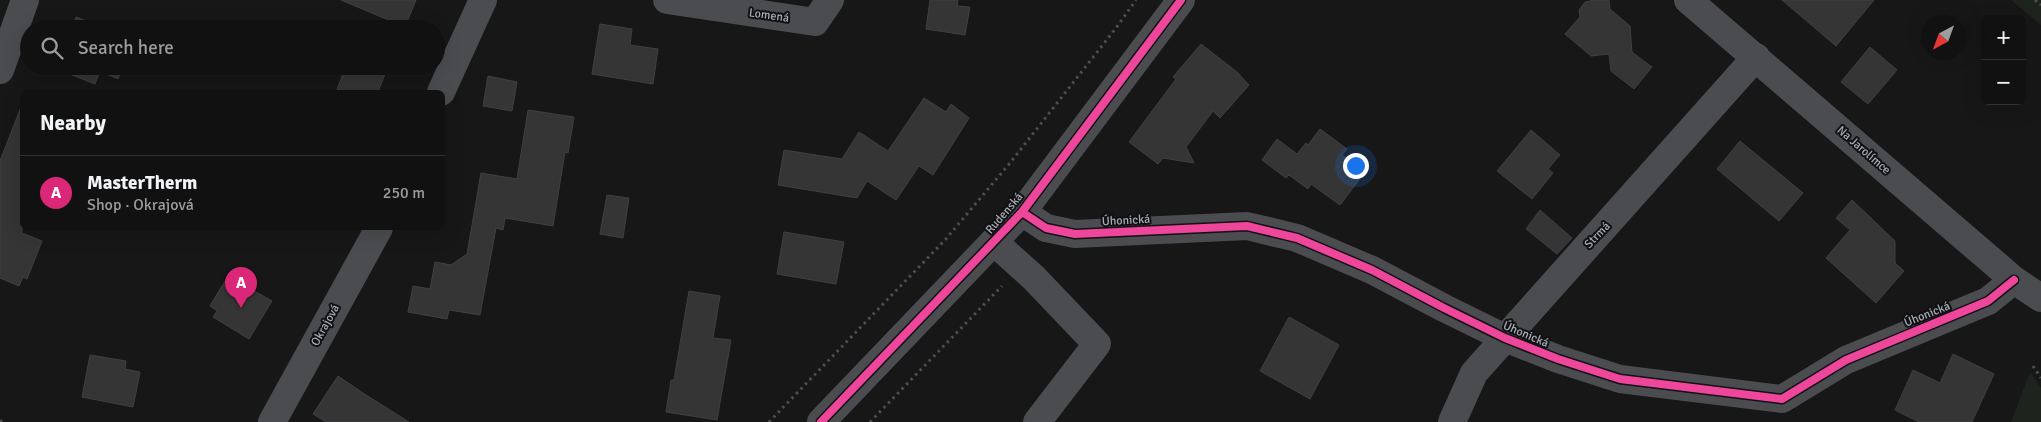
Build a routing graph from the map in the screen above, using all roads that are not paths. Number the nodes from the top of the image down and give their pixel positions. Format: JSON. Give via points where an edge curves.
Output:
{"nodes":[{"id":1,"x":25,"y":0,"type":"edge"},
{"id":2,"x":483,"y":0,"type":"edge"},
{"id":3,"x":667,"y":0,"type":"edge"},
{"id":4,"x":830,"y":0,"type":"edge"},
{"id":5,"x":1181,"y":0,"type":"edge"},
{"id":6,"x":1688,"y":0,"type":"edge"},
{"id":7,"x":1756,"y":58,"type":"junction"},
{"id":8,"x":0,"y":70,"type":"edge"},
{"id":9,"x":442,"y":90,"type":"edge"},
{"id":10,"x":1022,"y":212,"type":"junction"},
{"id":11,"x":378,"y":230,"type":"edge"},
{"id":12,"x":994,"y":242,"type":"junction"},
{"id":13,"x":2014,"y":280,"type":"junction"},
{"id":14,"x":2041,"y":298,"type":"edge"},
{"id":15,"x":1505,"y":338,"type":"junction"},
{"id":16,"x":272,"y":422,"type":"edge"},
{"id":17,"x":821,"y":422,"type":"edge"},
{"id":18,"x":1038,"y":422,"type":"edge"},
{"id":19,"x":1452,"y":422,"type":"edge"}],
"edges":[{"from":1,"to":8,"type":"street"},
{"from":2,"to":9,"type":"street"},
{"from":3,"to":4,"type":"street","name":"Lomená","via":[[815,22]]},
{"from":5,"to":10,"type":"street","name":"Rudenská"},
{"from":6,"to":7,"type":"street","name":"Na Jarolímce"},
{"from":7,"to":13,"type":"street","name":"Na Jarolímce"},
{"from":7,"to":15,"type":"street","name":"Strmá"},
{"from":10,"to":12,"type":"street","name":"Rudenská"},
{"from":10,"to":15,"type":"street","name":"Úhonická","via":[[1046,228],[1075,234],[1247,226],[1298,238],[1372,270]]},
{"from":11,"to":16,"type":"street","name":"Okrajová"},
{"from":12,"to":17,"type":"street","name":"Rudenská"},
{"from":12,"to":18,"type":"street","via":[[1097,344]]},
{"from":13,"to":14,"type":"street","name":"Na Jarolímce"},
{"from":13,"to":15,"type":"street","name":"Úhonická","via":[[1988,301],[1846,360],[1782,399],[1620,378]]},
{"from":15,"to":19,"type":"street","name":"Strmá","via":[[1474,373]]}]}
